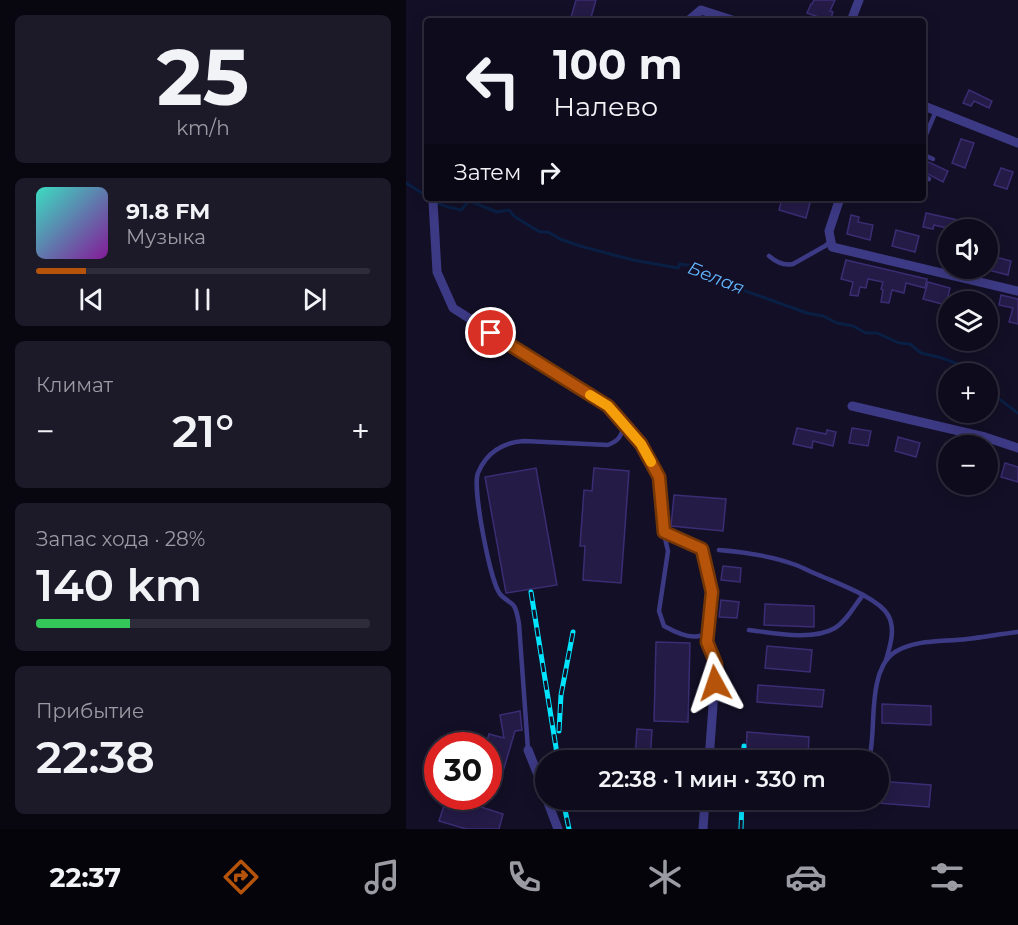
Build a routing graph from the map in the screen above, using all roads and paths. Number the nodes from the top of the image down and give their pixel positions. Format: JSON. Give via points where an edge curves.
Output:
{"nodes":[{"id":1,"x":859,"y":0,"type":"edge"},
{"id":2,"x":714,"y":17,"type":"edge"},
{"id":3,"x":692,"y":18,"type":"edge"},
{"id":4,"x":852,"y":18,"type":"edge"},
{"id":5,"x":926,"y":107,"type":"edge"},
{"id":6,"x":936,"y":111,"type":"junction"},
{"id":7,"x":926,"y":135,"type":"edge"},
{"id":8,"x":1018,"y":144,"type":"edge"},
{"id":9,"x":926,"y":156,"type":"edge"},
{"id":10,"x":934,"y":159,"type":"dead end"},
{"id":11,"x":433,"y":201,"type":"edge"},
{"id":12,"x":839,"y":201,"type":"edge"},
{"id":13,"x":831,"y":241,"type":"junction"},
{"id":14,"x":769,"y":256,"type":"dead end"},
{"id":15,"x":1018,"y":291,"type":"edge"},
{"id":16,"x":852,"y":406,"type":"dead end"},
{"id":17,"x":624,"y":425,"type":"junction"},
{"id":18,"x":1018,"y":447,"type":"edge"},
{"id":19,"x":664,"y":532,"type":"junction"},
{"id":20,"x":719,"y":550,"type":"dead end"},
{"id":21,"x":863,"y":595,"type":"junction"},
{"id":22,"x":749,"y":630,"type":"dead end"},
{"id":23,"x":708,"y":632,"type":"junction"},
{"id":24,"x":1018,"y":632,"type":"edge"},
{"id":25,"x":885,"y":662,"type":"junction"},
{"id":26,"x":528,"y":750,"type":"joint"},
{"id":27,"x":710,"y":750,"type":"edge"},
{"id":28,"x":871,"y":750,"type":"edge"},
{"id":29,"x":535,"y":768,"type":"edge"},
{"id":30,"x":551,"y":810,"type":"edge"},
{"id":31,"x":705,"y":810,"type":"edge"},
{"id":32,"x":558,"y":829,"type":"edge"},
{"id":33,"x":703,"y":829,"type":"edge"}],
"edges":[{"from":1,"to":4,"type":"street"},
{"from":2,"to":3,"type":"street","via":[[701,10]]},
{"from":5,"to":6,"type":"street"},
{"from":6,"to":7,"type":"lane"},
{"from":6,"to":8,"type":"street"},
{"from":9,"to":10,"type":"lane"},
{"from":11,"to":17,"type":"street","via":[[437,272],[452,308],[608,406]]},
{"from":12,"to":13,"type":"street","via":[[829,231]]},
{"from":13,"to":14,"type":"lane","via":[[793,264],[780,263]]},
{"from":13,"to":15,"type":"street","via":[[832,248]]},
{"from":16,"to":18,"type":"street"},
{"from":17,"to":19,"type":"street","via":[[641,444],[659,477]]},
{"from":17,"to":26,"type":"lane","via":[[617,442],[608,445],[524,441],[503,445],[488,457],[476,475],[492,574],[500,594],[514,606],[519,624]]},
{"from":19,"to":23,"type":"street","via":[[702,549],[712,592]]},
{"from":19,"to":23,"type":"lane","via":[[668,552],[659,611],[664,626],[689,636]]},
{"from":20,"to":21,"type":"lane","via":[[796,565]]},
{"from":21,"to":22,"type":"lane","via":[[845,620],[819,634]]},
{"from":21,"to":25,"type":"lane","via":[[888,615],[892,637]]},
{"from":23,"to":27,"type":"street","via":[[707,642],[716,664]]},
{"from":24,"to":25,"type":"lane","via":[[913,645],[895,652]]},
{"from":25,"to":28,"type":"lane","via":[[877,680]]},
{"from":26,"to":29,"type":"street"},
{"from":30,"to":32,"type":"street"},
{"from":31,"to":33,"type":"street"}]}
